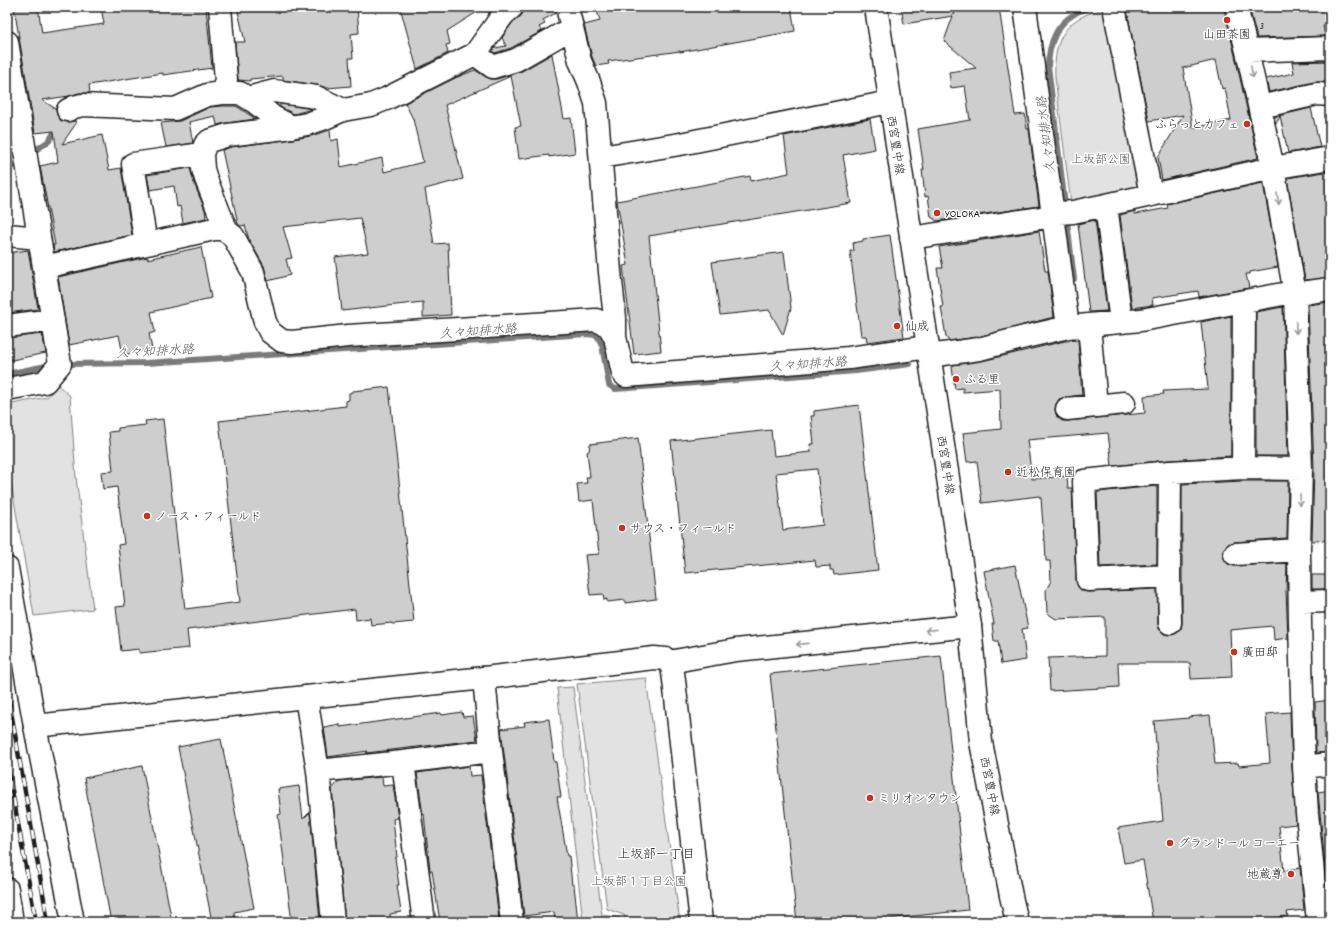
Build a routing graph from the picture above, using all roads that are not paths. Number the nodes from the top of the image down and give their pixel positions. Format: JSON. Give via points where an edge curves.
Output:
{"nodes":[{"id":1,"x":220,"y":7,"type":"edge"},
{"id":2,"x":512,"y":7,"type":"edge"},
{"id":3,"x":567,"y":7,"type":"edge"},
{"id":4,"x":876,"y":7,"type":"edge"},
{"id":5,"x":1027,"y":7,"type":"edge"},
{"id":6,"x":1236,"y":7,"type":"edge"},
{"id":7,"x":1114,"y":8,"type":"edge"},
{"id":8,"x":572,"y":28,"type":"junction"},
{"id":9,"x":7,"y":42,"type":"edge"},
{"id":10,"x":1330,"y":48,"type":"edge"},
{"id":11,"x":1247,"y":51,"type":"junction"},
{"id":12,"x":475,"y":54,"type":"junction"},
{"id":13,"x":222,"y":93,"type":"junction"},
{"id":14,"x":1330,"y":95,"type":"edge"},
{"id":15,"x":248,"y":98,"type":"junction"},
{"id":16,"x":890,"y":102,"type":"junction"},
{"id":17,"x":1260,"y":107,"type":"junction"},
{"id":18,"x":68,"y":110,"type":"dead end"},
{"id":19,"x":343,"y":110,"type":"junction"},
{"id":20,"x":292,"y":127,"type":"junction"},
{"id":21,"x":202,"y":154,"type":"junction"},
{"id":22,"x":601,"y":157,"type":"junction"},
{"id":23,"x":1330,"y":158,"type":"edge"},
{"id":24,"x":1272,"y":168,"type":"junction"},
{"id":25,"x":1151,"y":195,"type":"junction"},
{"id":26,"x":1106,"y":205,"type":"junction"},
{"id":27,"x":1061,"y":213,"type":"junction"},
{"id":28,"x":227,"y":232,"type":"junction"},
{"id":29,"x":7,"y":235,"type":"edge"},
{"id":30,"x":39,"y":238,"type":"junction"},
{"id":31,"x":911,"y":238,"type":"junction"},
{"id":32,"x":146,"y":244,"type":"junction"},
{"id":33,"x":44,"y":267,"type":"junction"},
{"id":34,"x":1330,"y":289,"type":"edge"},
{"id":35,"x":1295,"y":294,"type":"junction"},
{"id":36,"x":1244,"y":302,"type":"junction"},
{"id":37,"x":52,"y":320,"type":"junction"},
{"id":38,"x":1121,"y":322,"type":"junction"},
{"id":39,"x":7,"y":326,"type":"edge"},
{"id":40,"x":1077,"y":326,"type":"junction"},
{"id":41,"x":616,"y":336,"type":"junction"},
{"id":42,"x":929,"y":352,"type":"junction"},
{"id":43,"x":7,"y":389,"type":"edge"},
{"id":44,"x":1124,"y":403,"type":"dead end"},
{"id":45,"x":1096,"y":406,"type":"junction"},
{"id":46,"x":1067,"y":409,"type":"dead end"},
{"id":47,"x":1243,"y":468,"type":"junction"},
{"id":48,"x":1301,"y":469,"type":"junction"},
{"id":49,"x":1170,"y":472,"type":"junction"},
{"id":50,"x":1299,"y":550,"type":"junction"},
{"id":51,"x":1235,"y":554,"type":"dead end"},
{"id":52,"x":7,"y":568,"type":"edge"},
{"id":53,"x":1169,"y":576,"type":"junction"},
{"id":54,"x":1330,"y":601,"type":"edge"},
{"id":55,"x":1300,"y":602,"type":"junction"},
{"id":56,"x":1170,"y":623,"type":"dead end"},
{"id":57,"x":970,"y":626,"type":"junction"},
{"id":58,"x":669,"y":662,"type":"junction"},
{"id":59,"x":484,"y":678,"type":"junction"},
{"id":60,"x":306,"y":697,"type":"junction"},
{"id":61,"x":35,"y":726,"type":"junction"},
{"id":62,"x":491,"y":751,"type":"junction"},
{"id":63,"x":403,"y":762,"type":"junction"},
{"id":64,"x":1330,"y":764,"type":"edge"},
{"id":65,"x":1304,"y":767,"type":"junction"},
{"id":66,"x":318,"y":771,"type":"junction"},
{"id":67,"x":7,"y":889,"type":"edge"},
{"id":68,"x":1316,"y":920,"type":"edge"},
{"id":69,"x":12,"y":922,"type":"edge"},
{"id":70,"x":73,"y":922,"type":"edge"},
{"id":71,"x":333,"y":922,"type":"edge"},
{"id":72,"x":424,"y":922,"type":"edge"},
{"id":73,"x":512,"y":922,"type":"edge"},
{"id":74,"x":701,"y":922,"type":"edge"},
{"id":75,"x":1017,"y":922,"type":"edge"}],
"edges":[{"from":1,"to":13,"type":"street","via":[[226,80]]},
{"from":2,"to":12,"type":"street","via":[[503,14]]},
{"from":3,"to":8,"type":"street"},
{"from":4,"to":16,"type":"street","name":"西宮豊中線"},
{"from":5,"to":27,"type":"street"},
{"from":6,"to":11,"type":"street"},
{"from":7,"to":25,"type":"street"},
{"from":8,"to":12,"type":"street","via":[[516,60],[493,68]]},
{"from":8,"to":22,"type":"street","via":[[580,61],[596,103]]},
{"from":9,"to":30,"type":"street"},
{"from":10,"to":11,"type":"street"},
{"from":11,"to":17,"type":"street","one_way":true},
{"from":12,"to":19,"type":"street","via":[[372,105]]},
{"from":13,"to":15,"type":"street","via":[[240,93]]},
{"from":13,"to":18,"type":"street","via":[[207,95],[175,109],[82,105]]},
{"from":14,"to":17,"type":"street","via":[[1317,94]]},
{"from":15,"to":19,"type":"street","via":[[274,91],[316,97]]},
{"from":15,"to":20,"type":"street","via":[[273,117]]},
{"from":16,"to":22,"type":"street"},
{"from":16,"to":31,"type":"street","name":"西宮豊中線"},
{"from":17,"to":24,"type":"street"},
{"from":19,"to":20,"type":"street"},
{"from":20,"to":21,"type":"street","via":[[209,140]]},
{"from":21,"to":28,"type":"street","via":[[206,179]]},
{"from":21,"to":32,"type":"street","via":[[133,164]]},
{"from":22,"to":41,"type":"street"},
{"from":23,"to":24,"type":"street"},
{"from":24,"to":25,"type":"street"},
{"from":24,"to":35,"type":"street","one_way":true},
{"from":25,"to":26,"type":"street"},
{"from":26,"to":27,"type":"street"},
{"from":26,"to":38,"type":"street"},
{"from":27,"to":31,"type":"street"},
{"from":27,"to":40,"type":"street"},
{"from":28,"to":32,"type":"street","via":[[224,229],[214,229]]},
{"from":28,"to":41,"type":"street","via":[[233,236],[253,272],[265,322],[270,332],[282,341],[596,320],[609,326]]},
{"from":29,"to":30,"type":"street"},
{"from":30,"to":33,"type":"street"},
{"from":31,"to":42,"type":"street","name":"西宮豊中線"},
{"from":32,"to":33,"type":"street"},
{"from":33,"to":37,"type":"street"},
{"from":34,"to":35,"type":"street"},
{"from":35,"to":36,"type":"street"},
{"from":35,"to":48,"type":"street","one_way":true},
{"from":36,"to":38,"type":"street"},
{"from":36,"to":47,"type":"street"},
{"from":37,"to":39,"type":"street"},
{"from":37,"to":43,"type":"street","via":[[60,364],[45,382]]},
{"from":38,"to":40,"type":"street"},
{"from":40,"to":42,"type":"street","via":[[979,349]]},
{"from":40,"to":45,"type":"street"},
{"from":41,"to":42,"type":"street","via":[[623,373],[626,376]]},
{"from":42,"to":57,"type":"street","name":"西宮豊中線"},
{"from":44,"to":45,"type":"street"},
{"from":45,"to":46,"type":"street"},
{"from":47,"to":48,"type":"street"},
{"from":47,"to":49,"type":"street"},
{"from":48,"to":50,"type":"street","one_way":true},
{"from":49,"to":53,"type":"street"},
{"from":49,"to":53,"type":"street","via":[[1084,481],[1088,580]]},
{"from":50,"to":51,"type":"street"},
{"from":50,"to":55,"type":"street"},
{"from":52,"to":61,"type":"street"},
{"from":53,"to":56,"type":"street"},
{"from":54,"to":55,"type":"street"},
{"from":55,"to":65,"type":"street"},
{"from":57,"to":58,"type":"street","one_way":true,"via":[[736,650]]},
{"from":57,"to":75,"type":"street","name":"西宮豊中線","via":[[981,742]]},
{"from":58,"to":59,"type":"street","via":[[666,659],[654,658]]},
{"from":58,"to":74,"type":"street","via":[[674,680]]},
{"from":59,"to":60,"type":"street"},
{"from":59,"to":62,"type":"street"},
{"from":60,"to":61,"type":"street"},
{"from":60,"to":66,"type":"street"},
{"from":61,"to":70,"type":"street"},
{"from":62,"to":63,"type":"street"},
{"from":62,"to":73,"type":"street"},
{"from":63,"to":66,"type":"street"},
{"from":63,"to":72,"type":"street"},
{"from":64,"to":65,"type":"street"},
{"from":65,"to":68,"type":"street"},
{"from":66,"to":71,"type":"street"},
{"from":67,"to":69,"type":"street"}]}
